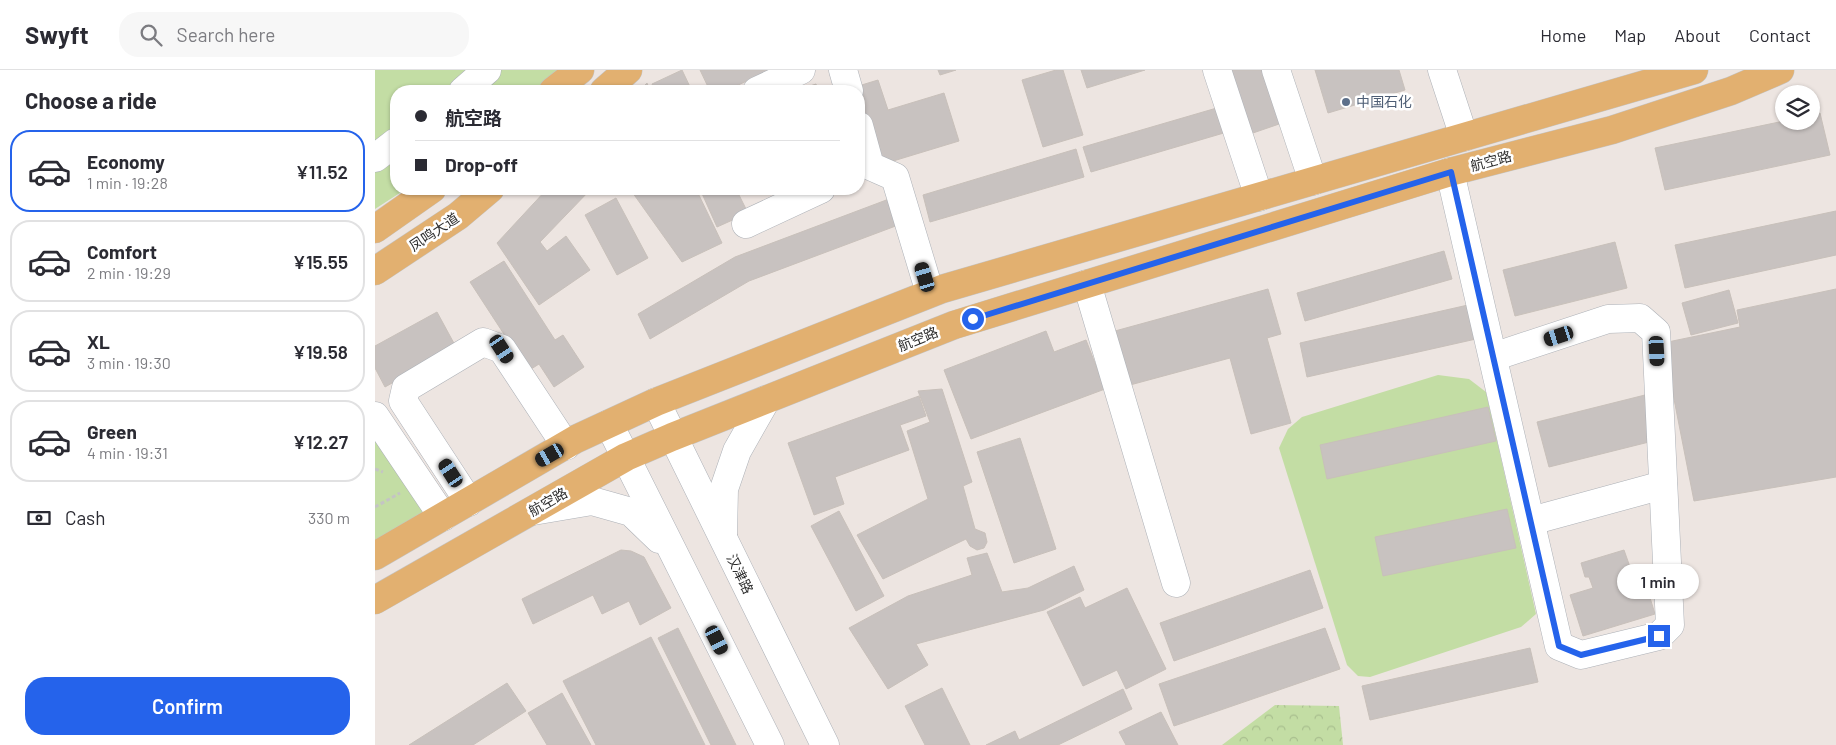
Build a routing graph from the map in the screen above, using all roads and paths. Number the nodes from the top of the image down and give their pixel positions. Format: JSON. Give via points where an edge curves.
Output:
{"nodes":[{"id":1,"x":487,"y":70,"type":"edge"},
{"id":2,"x":579,"y":70,"type":"edge"},
{"id":3,"x":628,"y":70,"type":"edge"},
{"id":4,"x":801,"y":70,"type":"edge"},
{"id":5,"x":843,"y":70,"type":"edge"},
{"id":6,"x":1217,"y":70,"type":"edge"},
{"id":7,"x":1276,"y":70,"type":"edge"},
{"id":8,"x":1442,"y":70,"type":"edge"},
{"id":9,"x":1694,"y":70,"type":"edge"},
{"id":10,"x":1780,"y":70,"type":"edge"},
{"id":11,"x":1638,"y":78,"type":"edge"},
{"id":12,"x":470,"y":85,"type":"edge"},
{"id":13,"x":560,"y":85,"type":"edge"},
{"id":14,"x":611,"y":85,"type":"edge"},
{"id":15,"x":770,"y":85,"type":"edge"},
{"id":16,"x":847,"y":85,"type":"edge"},
{"id":17,"x":1464,"y":137,"type":"junction"},
{"id":18,"x":390,"y":147,"type":"edge"},
{"id":19,"x":375,"y":158,"type":"edge"},
{"id":20,"x":865,"y":168,"type":"edge"},
{"id":21,"x":1451,"y":172,"type":"junction"},
{"id":22,"x":1313,"y":181,"type":"junction"},
{"id":23,"x":423,"y":195,"type":"edge"},
{"id":24,"x":483,"y":195,"type":"edge"},
{"id":25,"x":808,"y":195,"type":"edge"},
{"id":26,"x":1259,"y":197,"type":"junction"},
{"id":27,"x":746,"y":224,"type":"dead end"},
{"id":28,"x":375,"y":229,"type":"edge"},
{"id":29,"x":375,"y":271,"type":"edge"},
{"id":30,"x":1087,"y":284,"type":"junction"},
{"id":31,"x":930,"y":293,"type":"junction"},
{"id":32,"x":1493,"y":357,"type":"junction"},
{"id":33,"x":766,"y":400,"type":"junction"},
{"id":34,"x":656,"y":402,"type":"junction"},
{"id":35,"x":375,"y":416,"type":"edge"},
{"id":36,"x":609,"y":424,"type":"junction"},
{"id":37,"x":672,"y":437,"type":"junction"},
{"id":38,"x":566,"y":446,"type":"junction"},
{"id":39,"x":626,"y":457,"type":"junction"},
{"id":40,"x":1663,"y":485,"type":"junction"},
{"id":41,"x":469,"y":502,"type":"junction"},
{"id":42,"x":532,"y":511,"type":"junction"},
{"id":43,"x":443,"y":517,"type":"junction"},
{"id":44,"x":1531,"y":521,"type":"junction"},
{"id":45,"x":723,"y":539,"type":"junction"},
{"id":46,"x":673,"y":552,"type":"junction"},
{"id":47,"x":375,"y":556,"type":"edge"},
{"id":48,"x":1176,"y":583,"type":"dead end"},
{"id":49,"x":375,"y":600,"type":"edge"},
{"id":50,"x":770,"y":745,"type":"edge"},
{"id":51,"x":825,"y":745,"type":"edge"}],
"edges":[{"from":1,"to":12,"type":"street"},
{"from":2,"to":13,"type":"main road"},
{"from":3,"to":14,"type":"main road"},
{"from":4,"to":15,"type":"street"},
{"from":5,"to":16,"type":"street"},
{"from":6,"to":26,"type":"street"},
{"from":7,"to":22,"type":"street"},
{"from":8,"to":17,"type":"street"},
{"from":9,"to":11,"type":"main road"},
{"from":10,"to":21,"type":"main road","name":"航空路","via":[[1731,91],[1612,130]]},
{"from":11,"to":17,"type":"main road"},
{"from":17,"to":22,"type":"main road"},
{"from":18,"to":19,"type":"street"},
{"from":20,"to":31,"type":"street","via":[[895,177]]},
{"from":21,"to":30,"type":"main road","name":"航空路"},
{"from":21,"to":32,"type":"street"},
{"from":22,"to":26,"type":"main road"},
{"from":23,"to":28,"type":"main road"},
{"from":24,"to":29,"type":"main road","name":"凤鸣大道","via":[[458,216]]},
{"from":25,"to":27,"type":"street"},
{"from":26,"to":31,"type":"main road"},
{"from":30,"to":33,"type":"main road","name":"航空路","via":[[954,325]]},
{"from":30,"to":48,"type":"street"},
{"from":31,"to":34,"type":"main road"},
{"from":32,"to":40,"type":"street","via":[[1608,319],[1640,318],[1656,332]]},
{"from":32,"to":44,"type":"street"},
{"from":33,"to":37,"type":"main road","name":"航空路"},
{"from":33,"to":45,"type":"street","via":[[737,452],[724,489]]},
{"from":34,"to":36,"type":"main road"},
{"from":34,"to":37,"type":"street","name":"汉津路"},
{"from":35,"to":43,"type":"street"},
{"from":36,"to":38,"type":"main road"},
{"from":36,"to":39,"type":"street"},
{"from":37,"to":39,"type":"main road","name":"航空路"},
{"from":37,"to":45,"type":"street","name":"汉津路"},
{"from":38,"to":41,"type":"main road"},
{"from":38,"to":41,"type":"street","via":[[502,349],[483,342],[406,388],[403,401]]},
{"from":39,"to":42,"type":"main road","name":"航空路"},
{"from":39,"to":46,"type":"street"},
{"from":40,"to":44,"type":"street"},
{"from":40,"to":44,"type":"street","via":[[1670,625],[1659,636],[1581,655],[1559,646]]},
{"from":41,"to":43,"type":"main road"},
{"from":42,"to":46,"type":"street","via":[[592,501],[631,512]]},
{"from":42,"to":49,"type":"main road","name":"航空路"},
{"from":43,"to":47,"type":"main road"},
{"from":45,"to":51,"type":"street","name":"汉津路"},
{"from":46,"to":50,"type":"street"}]}
